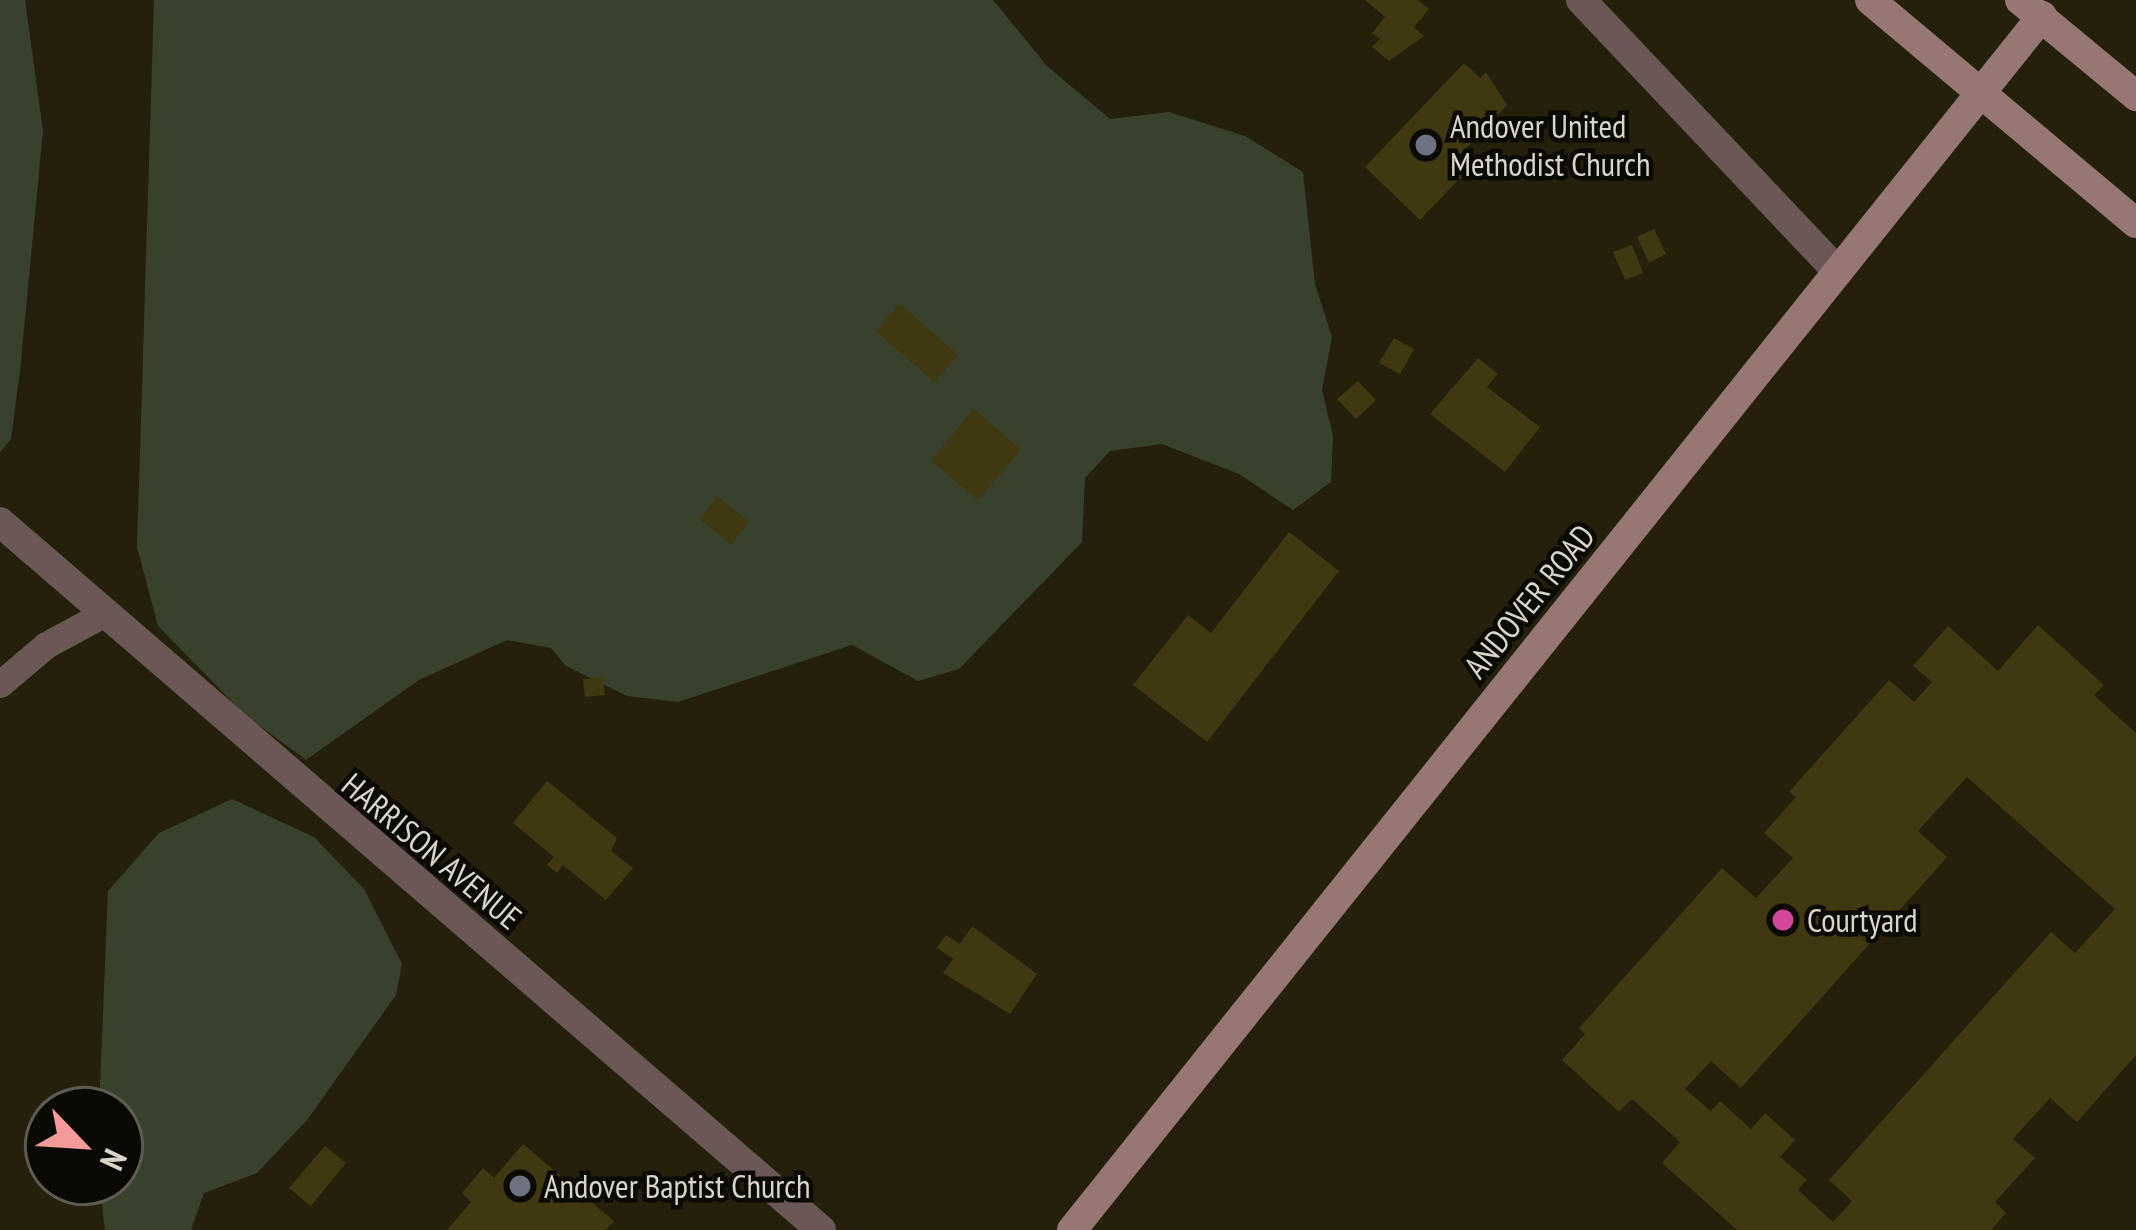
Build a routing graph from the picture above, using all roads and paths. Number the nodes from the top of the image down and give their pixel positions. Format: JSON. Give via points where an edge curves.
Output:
{"nodes":[{"id":1,"x":1580,"y":0,"type":"edge"},
{"id":2,"x":1870,"y":0,"type":"edge"},
{"id":3,"x":2031,"y":8,"type":"edge"},
{"id":4,"x":1982,"y":90,"type":"junction"},
{"id":5,"x":2136,"y":96,"type":"edge"},
{"id":6,"x":2136,"y":224,"type":"edge"},
{"id":7,"x":1838,"y":272,"type":"junction"},
{"id":8,"x":0,"y":522,"type":"edge"},
{"id":9,"x":105,"y":614,"type":"junction"},
{"id":10,"x":0,"y":684,"type":"edge"},
{"id":11,"x":821,"y":1230,"type":"edge"},
{"id":12,"x":1072,"y":1230,"type":"edge"}],
"edges":[{"from":1,"to":7,"type":"street"},
{"from":2,"to":4,"type":"street"},
{"from":3,"to":4,"type":"street","name":"ANDOVER ROAD"},
{"from":3,"to":5,"type":"street"},
{"from":4,"to":6,"type":"street"},
{"from":4,"to":7,"type":"street","name":"ANDOVER ROAD"},
{"from":7,"to":12,"type":"street","name":"ANDOVER ROAD"},
{"from":8,"to":9,"type":"street","name":"HARRISON AVENUE"},
{"from":9,"to":10,"type":"lane","via":[[46,645]]},
{"from":9,"to":11,"type":"street","name":"HARRISON AVENUE"}]}
